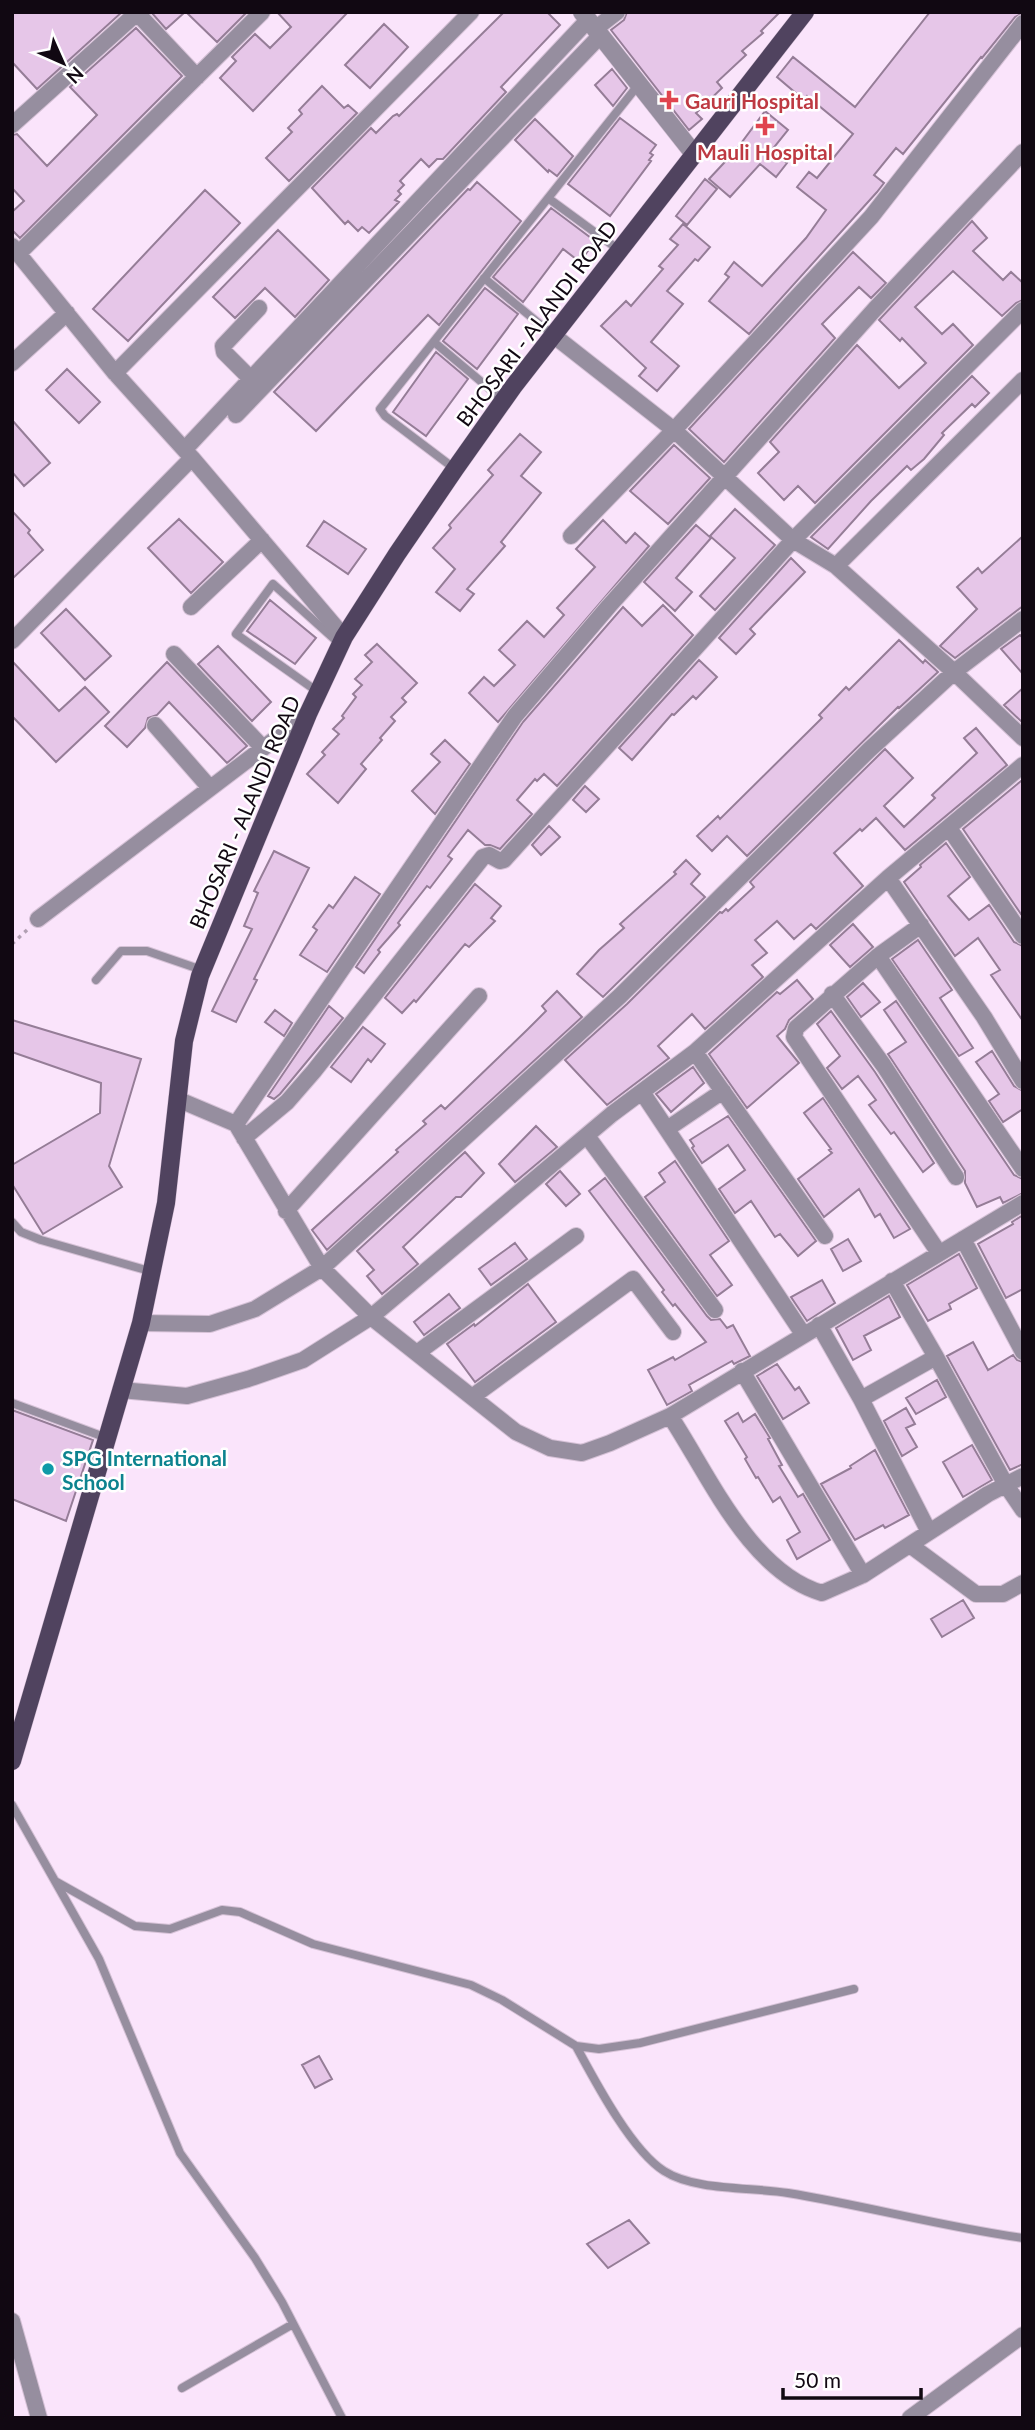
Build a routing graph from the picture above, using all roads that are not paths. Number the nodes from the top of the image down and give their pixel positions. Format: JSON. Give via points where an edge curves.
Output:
{"nodes":[{"id":1,"x":262,"y":12,"type":"edge"},
{"id":2,"x":471,"y":12,"type":"edge"},
{"id":3,"x":617,"y":12,"type":"edge"},
{"id":4,"x":805,"y":12,"type":"edge"},
{"id":5,"x":138,"y":13,"type":"edge"},
{"id":6,"x":1023,"y":23,"type":"edge"},
{"id":7,"x":591,"y":24,"type":"edge"},
{"id":8,"x":197,"y":76,"type":"junction"},
{"id":9,"x":639,"y":84,"type":"junction"},
{"id":10,"x":12,"y":125,"type":"edge"},
{"id":11,"x":1023,"y":152,"type":"edge"},
{"id":12,"x":694,"y":153,"type":"junction"},
{"id":13,"x":548,"y":198,"type":"junction"},
{"id":14,"x":15,"y":250,"type":"edge"},
{"id":15,"x":619,"y":250,"type":"junction"},
{"id":16,"x":484,"y":278,"type":"junction"},
{"id":17,"x":259,"y":308,"type":"dead end"},
{"id":18,"x":1023,"y":310,"type":"edge"},
{"id":19,"x":67,"y":313,"type":"junction"},
{"id":20,"x":553,"y":335,"type":"junction"},
{"id":21,"x":434,"y":342,"type":"junction"},
{"id":22,"x":12,"y":363,"type":"edge"},
{"id":23,"x":115,"y":373,"type":"junction"},
{"id":24,"x":251,"y":379,"type":"junction"},
{"id":25,"x":1023,"y":380,"type":"edge"},
{"id":26,"x":503,"y":400,"type":"junction"},
{"id":27,"x":236,"y":415,"type":"dead end"},
{"id":28,"x":674,"y":430,"type":"junction"},
{"id":29,"x":188,"y":454,"type":"junction"},
{"id":30,"x":455,"y":468,"type":"junction"},
{"id":31,"x":726,"y":476,"type":"junction"},
{"id":32,"x":571,"y":536,"type":"dead end"},
{"id":33,"x":262,"y":540,"type":"junction"},
{"id":34,"x":793,"y":540,"type":"junction"},
{"id":35,"x":836,"y":566,"type":"junction"},
{"id":36,"x":191,"y":607,"type":"dead end"},
{"id":37,"x":1023,"y":619,"type":"edge"},
{"id":38,"x":12,"y":641,"type":"edge"},
{"id":39,"x":342,"y":641,"type":"junction"},
{"id":40,"x":174,"y":654,"type":"dead end"},
{"id":41,"x":954,"y":672,"type":"junction"},
{"id":42,"x":318,"y":692,"type":"junction"},
{"id":43,"x":308,"y":714,"type":"junction"},
{"id":44,"x":155,"y":725,"type":"dead end"},
{"id":45,"x":1023,"y":738,"type":"edge"},
{"id":46,"x":263,"y":748,"type":"junction"},
{"id":47,"x":1023,"y":765,"type":"edge"},
{"id":48,"x":209,"y":788,"type":"junction"},
{"id":49,"x":949,"y":828,"type":"junction"},
{"id":50,"x":888,"y":878,"type":"junction"},
{"id":51,"x":38,"y":919,"type":"dead end"},
{"id":52,"x":921,"y":925,"type":"junction"},
{"id":53,"x":1023,"y":936,"type":"edge"},
{"id":54,"x":878,"y":956,"type":"junction"},
{"id":55,"x":202,"y":970,"type":"junction"},
{"id":56,"x":96,"y":980,"type":"dead end"},
{"id":57,"x":832,"y":995,"type":"junction"},
{"id":58,"x":479,"y":996,"type":"dead end"},
{"id":59,"x":695,"y":1052,"type":"junction"},
{"id":60,"x":1023,"y":1081,"type":"edge"},
{"id":61,"x":723,"y":1091,"type":"junction"},
{"id":62,"x":642,"y":1092,"type":"junction"},
{"id":63,"x":177,"y":1099,"type":"junction"},
{"id":64,"x":667,"y":1129,"type":"junction"},
{"id":65,"x":240,"y":1131,"type":"junction"},
{"id":66,"x":587,"y":1136,"type":"junction"},
{"id":67,"x":1023,"y":1170,"type":"edge"},
{"id":68,"x":956,"y":1177,"type":"dead end"},
{"id":69,"x":1023,"y":1203,"type":"edge"},
{"id":70,"x":286,"y":1211,"type":"junction"},
{"id":71,"x":12,"y":1222,"type":"edge"},
{"id":72,"x":576,"y":1236,"type":"dead end"},
{"id":73,"x":825,"y":1236,"type":"dead end"},
{"id":74,"x":963,"y":1239,"type":"junction"},
{"id":75,"x":939,"y":1253,"type":"junction"},
{"id":76,"x":322,"y":1268,"type":"junction"},
{"id":77,"x":153,"y":1272,"type":"junction"},
{"id":78,"x":892,"y":1281,"type":"junction"},
{"id":79,"x":715,"y":1310,"type":"dead end"},
{"id":80,"x":371,"y":1317,"type":"junction"},
{"id":81,"x":141,"y":1324,"type":"junction"},
{"id":82,"x":818,"y":1325,"type":"junction"},
{"id":83,"x":673,"y":1332,"type":"dead end"},
{"id":84,"x":803,"y":1334,"type":"junction"},
{"id":85,"x":1022,"y":1351,"type":"edge"},
{"id":86,"x":417,"y":1353,"type":"junction"},
{"id":87,"x":936,"y":1357,"type":"junction"},
{"id":88,"x":742,"y":1371,"type":"junction"},
{"id":89,"x":121,"y":1390,"type":"junction"},
{"id":90,"x":472,"y":1397,"type":"junction"},
{"id":91,"x":861,"y":1399,"type":"junction"},
{"id":92,"x":12,"y":1403,"type":"edge"},
{"id":93,"x":670,"y":1416,"type":"junction"},
{"id":94,"x":107,"y":1438,"type":"junction"},
{"id":95,"x":1023,"y":1476,"type":"edge"},
{"id":96,"x":1006,"y":1485,"type":"junction"},
{"id":97,"x":1023,"y":1510,"type":"edge"},
{"id":98,"x":929,"y":1532,"type":"junction"},
{"id":99,"x":910,"y":1545,"type":"junction"},
{"id":100,"x":863,"y":1575,"type":"junction"},
{"id":101,"x":1023,"y":1583,"type":"edge"},
{"id":102,"x":12,"y":1761,"type":"edge"},
{"id":103,"x":12,"y":1805,"type":"edge"},
{"id":104,"x":55,"y":1881,"type":"junction"},
{"id":105,"x":854,"y":1989,"type":"dead end"},
{"id":106,"x":576,"y":2046,"type":"junction"},
{"id":107,"x":1023,"y":2238,"type":"edge"},
{"id":108,"x":12,"y":2321,"type":"edge"},
{"id":109,"x":293,"y":2323,"type":"junction"},
{"id":110,"x":1023,"y":2335,"type":"edge"},
{"id":111,"x":183,"y":2388,"type":"dead end"},
{"id":112,"x":39,"y":2418,"type":"edge"},
{"id":113,"x":342,"y":2418,"type":"edge"},
{"id":114,"x":909,"y":2418,"type":"edge"}],
"edges":[{"from":1,"to":8,"type":"street"},
{"from":2,"to":23,"type":"street"},
{"from":3,"to":7,"type":"street"},
{"from":4,"to":12,"type":"main road","name":"BHOSARI - ALANDI ROAD"},
{"from":5,"to":8,"type":"street"},
{"from":5,"to":10,"type":"street"},
{"from":6,"to":28,"type":"street","via":[[871,217]]},
{"from":7,"to":9,"type":"street"},
{"from":7,"to":24,"type":"street"},
{"from":7,"to":27,"type":"street"},
{"from":8,"to":14,"type":"street"},
{"from":9,"to":12,"type":"street"},
{"from":9,"to":13,"type":"lane"},
{"from":11,"to":31,"type":"street"},
{"from":12,"to":15,"type":"main road","name":"BHOSARI - ALANDI ROAD"},
{"from":13,"to":15,"type":"lane"},
{"from":13,"to":16,"type":"lane"},
{"from":14,"to":19,"type":"street"},
{"from":15,"to":20,"type":"main road","name":"BHOSARI - ALANDI ROAD"},
{"from":16,"to":20,"type":"lane"},
{"from":16,"to":21,"type":"lane"},
{"from":17,"to":24,"type":"street","via":[[223,346]]},
{"from":18,"to":34,"type":"street"},
{"from":19,"to":22,"type":"street"},
{"from":19,"to":23,"type":"street"},
{"from":20,"to":26,"type":"main road","name":"BHOSARI - ALANDI ROAD"},
{"from":20,"to":28,"type":"street"},
{"from":21,"to":26,"type":"lane"},
{"from":21,"to":30,"type":"lane","via":[[380,409]]},
{"from":23,"to":29,"type":"street"},
{"from":24,"to":29,"type":"street"},
{"from":25,"to":35,"type":"street"},
{"from":26,"to":30,"type":"main road","name":"BHOSARI - ALANDI ROAD"},
{"from":28,"to":31,"type":"street"},
{"from":28,"to":32,"type":"street"},
{"from":29,"to":33,"type":"street"},
{"from":29,"to":38,"type":"street"},
{"from":30,"to":39,"type":"main road","name":"BHOSARI - ALANDI ROAD"},
{"from":31,"to":34,"type":"street"},
{"from":31,"to":65,"type":"street","via":[[515,716]]},
{"from":33,"to":36,"type":"street"},
{"from":33,"to":39,"type":"street"},
{"from":34,"to":35,"type":"street"},
{"from":34,"to":65,"type":"street","via":[[505,860],[483,857],[287,1102]]},
{"from":35,"to":41,"type":"street"},
{"from":37,"to":41,"type":"street"},
{"from":39,"to":42,"type":"main road","name":"BHOSARI - ALANDI ROAD"},
{"from":39,"to":42,"type":"lane","via":[[272,584],[236,634]]},
{"from":40,"to":46,"type":"street"},
{"from":41,"to":45,"type":"street"},
{"from":41,"to":76,"type":"street","via":[[621,996]]},
{"from":42,"to":43,"type":"main road","name":"BHOSARI - ALANDI ROAD"},
{"from":43,"to":46,"type":"street"},
{"from":43,"to":55,"type":"main road","name":"BHOSARI - ALANDI ROAD"},
{"from":44,"to":48,"type":"street"},
{"from":46,"to":48,"type":"street"},
{"from":47,"to":49,"type":"street"},
{"from":48,"to":51,"type":"street"},
{"from":49,"to":50,"type":"street"},
{"from":49,"to":53,"type":"street"},
{"from":50,"to":52,"type":"street"},
{"from":50,"to":59,"type":"street"},
{"from":52,"to":54,"type":"street"},
{"from":52,"to":60,"type":"street"},
{"from":54,"to":57,"type":"street"},
{"from":54,"to":67,"type":"street"},
{"from":55,"to":56,"type":"lane","via":[[147,951],[121,951]]},
{"from":55,"to":63,"type":"main road","name":"BHOSARI - ALANDI ROAD","via":[[184,1041]]},
{"from":57,"to":68,"type":"street"},
{"from":57,"to":75,"type":"street","via":[[796,1028],[794,1037]]},
{"from":58,"to":70,"type":"street"},
{"from":59,"to":61,"type":"street"},
{"from":59,"to":62,"type":"street"},
{"from":61,"to":64,"type":"street"},
{"from":61,"to":73,"type":"street"},
{"from":62,"to":64,"type":"street"},
{"from":62,"to":66,"type":"street"},
{"from":63,"to":65,"type":"street"},
{"from":63,"to":77,"type":"main road","name":"BHOSARI - ALANDI ROAD"},
{"from":64,"to":84,"type":"street"},
{"from":65,"to":70,"type":"street"},
{"from":66,"to":79,"type":"street"},
{"from":66,"to":80,"type":"street"},
{"from":69,"to":74,"type":"street"},
{"from":70,"to":76,"type":"street"},
{"from":71,"to":77,"type":"lane","via":[[21,1232],[41,1240]]},
{"from":72,"to":86,"type":"street"},
{"from":74,"to":75,"type":"street"},
{"from":74,"to":85,"type":"street"},
{"from":75,"to":78,"type":"street"},
{"from":76,"to":80,"type":"street"},
{"from":76,"to":81,"type":"street","via":[[255,1310],[211,1324]]},
{"from":77,"to":81,"type":"main road","name":"BHOSARI - ALANDI ROAD"},
{"from":78,"to":82,"type":"street"},
{"from":78,"to":87,"type":"street"},
{"from":80,"to":86,"type":"street"},
{"from":80,"to":89,"type":"street","via":[[303,1360],[248,1379],[187,1396]]},
{"from":81,"to":89,"type":"main road","name":"BHOSARI - ALANDI ROAD"},
{"from":82,"to":84,"type":"street"},
{"from":82,"to":91,"type":"street"},
{"from":83,"to":90,"type":"street","via":[[633,1279]]},
{"from":84,"to":88,"type":"street"},
{"from":86,"to":90,"type":"street"},
{"from":87,"to":91,"type":"street"},
{"from":87,"to":96,"type":"street"},
{"from":88,"to":93,"type":"street"},
{"from":88,"to":100,"type":"street"},
{"from":89,"to":94,"type":"main road","name":"BHOSARI - ALANDI ROAD"},
{"from":90,"to":93,"type":"street","via":[[516,1432],[550,1448],[582,1452]]},
{"from":91,"to":98,"type":"street"},
{"from":92,"to":94,"type":"lane"},
{"from":93,"to":100,"type":"street","via":[[742,1533],[797,1583],[822,1593]]},
{"from":94,"to":102,"type":"main road","name":"BHOSARI - ALANDI ROAD"},
{"from":95,"to":96,"type":"street"},
{"from":96,"to":97,"type":"street"},
{"from":96,"to":98,"type":"street"},
{"from":98,"to":99,"type":"street"},
{"from":99,"to":100,"type":"street"},
{"from":99,"to":101,"type":"street","via":[[976,1594],[1003,1594]]},
{"from":103,"to":104,"type":"lane"},
{"from":104,"to":106,"type":"lane","via":[[135,1926],[170,1929],[222,1910],[240,1912],[313,1944],[471,1985]]},
{"from":104,"to":109,"type":"lane","via":[[99,1959],[180,2153],[256,2258]]},
{"from":105,"to":106,"type":"lane","via":[[640,2043],[599,2049]]},
{"from":106,"to":107,"type":"lane","via":[[627,2131],[665,2172],[700,2183],[789,2193]]},
{"from":108,"to":112,"type":"street"},
{"from":109,"to":111,"type":"lane"},
{"from":109,"to":113,"type":"lane"},
{"from":110,"to":114,"type":"street"}]}
